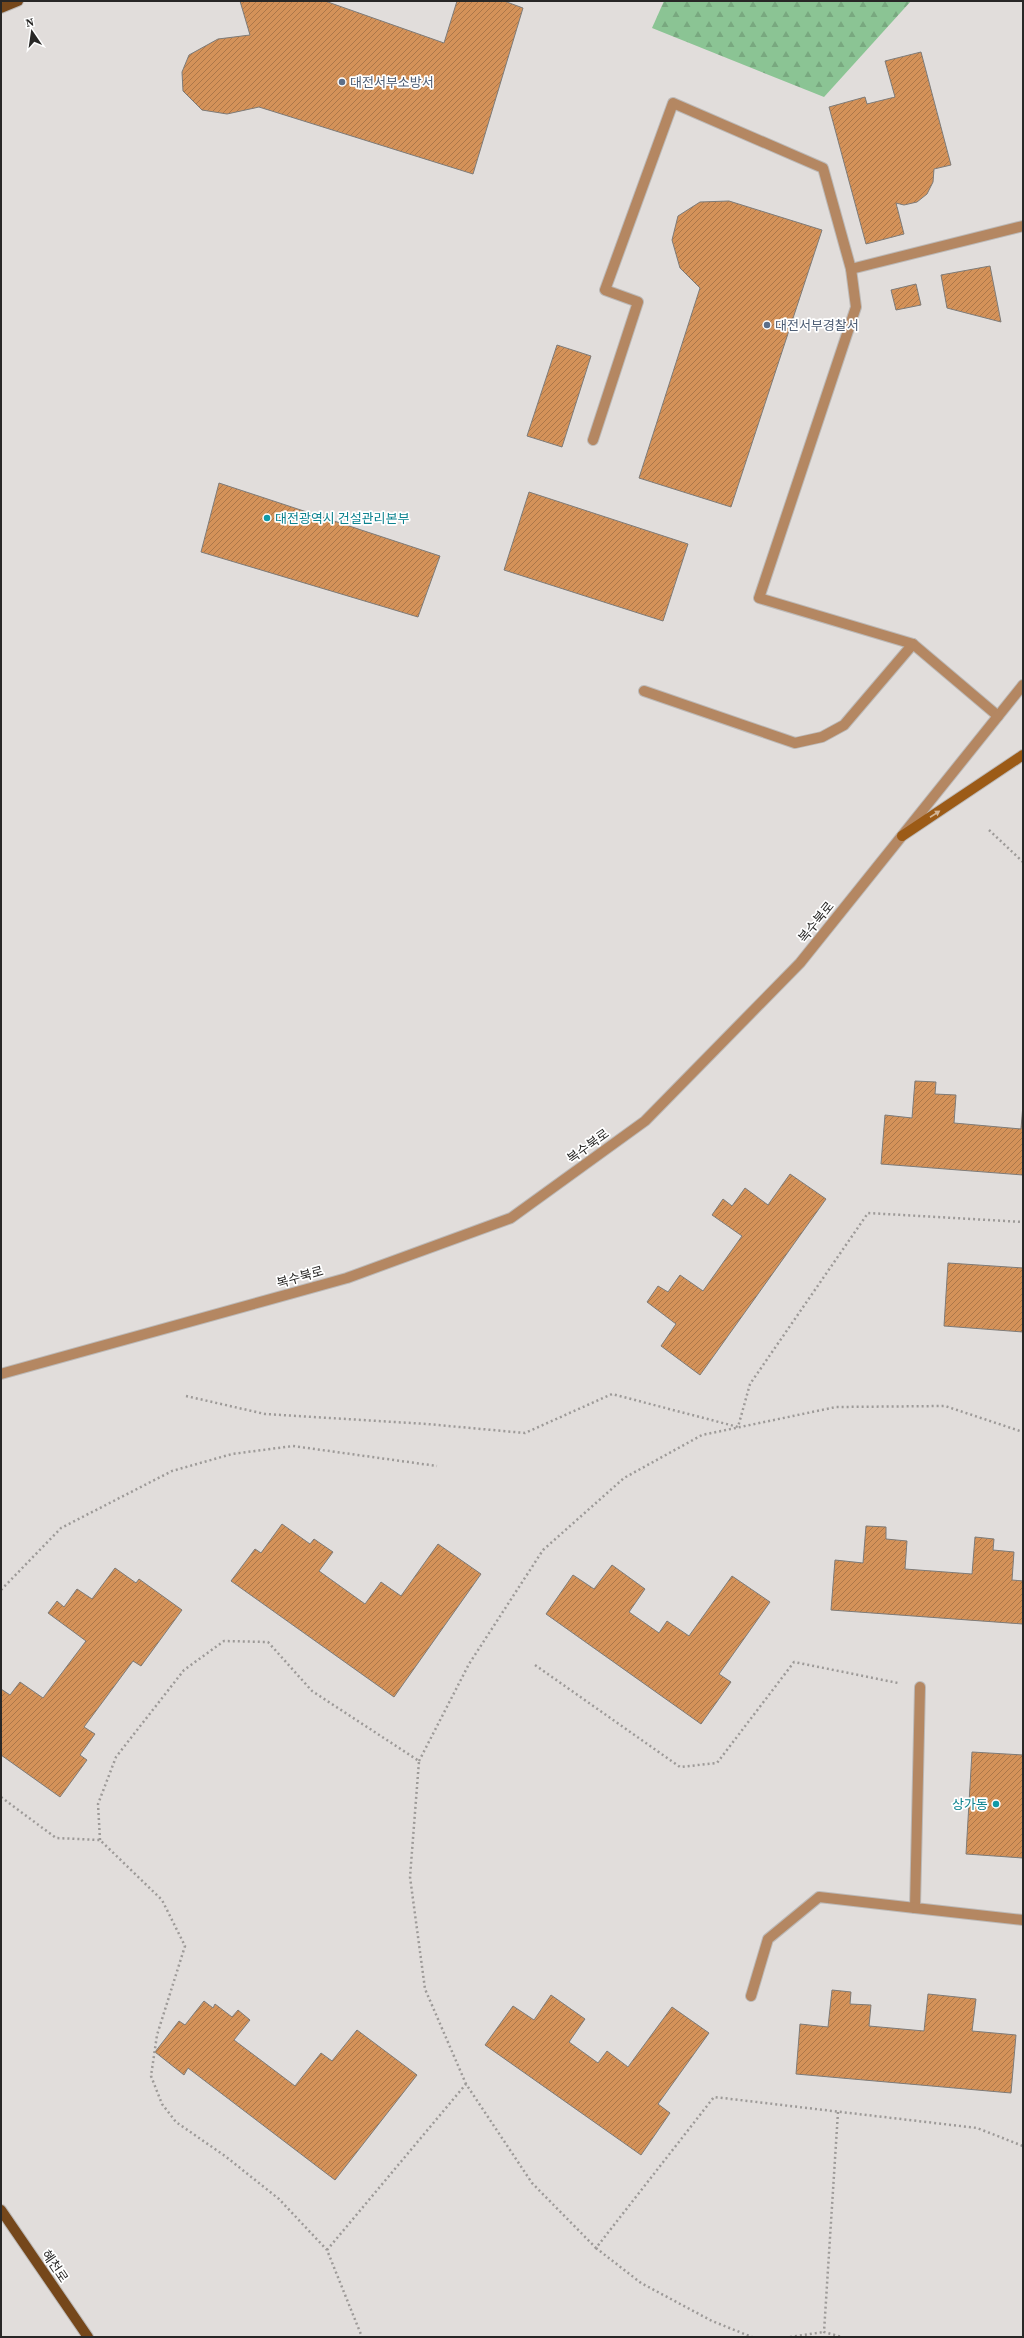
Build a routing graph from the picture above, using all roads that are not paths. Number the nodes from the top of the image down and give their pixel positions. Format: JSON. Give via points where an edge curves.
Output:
{"nodes":[{"id":1,"x":18,"y":1,"type":"edge"},
{"id":2,"x":1,"y":8,"type":"edge"},
{"id":3,"x":1023,"y":226,"type":"edge"},
{"id":4,"x":851,"y":269,"type":"junction"},
{"id":5,"x":593,"y":440,"type":"dead end"},
{"id":6,"x":913,"y":644,"type":"junction"},
{"id":7,"x":1023,"y":685,"type":"edge"},
{"id":8,"x":644,"y":691,"type":"dead end"},
{"id":9,"x":998,"y":716,"type":"junction"},
{"id":10,"x":1023,"y":755,"type":"edge"},
{"id":11,"x":902,"y":836,"type":"junction"},
{"id":12,"x":1,"y":1374,"type":"edge"},
{"id":13,"x":920,"y":1687,"type":"road end"},
{"id":14,"x":915,"y":1908,"type":"junction"},
{"id":15,"x":1023,"y":1920,"type":"edge"},
{"id":16,"x":751,"y":1996,"type":"dead end"},
{"id":17,"x":1,"y":2210,"type":"edge"},
{"id":18,"x":88,"y":2337,"type":"edge"}],
"edges":[{"from":1,"to":2,"type":"main road"},
{"from":3,"to":4,"type":"street"},
{"from":4,"to":5,"type":"street","via":[[823,168],[673,103],[605,290],[638,302]]},
{"from":4,"to":6,"type":"street","via":[[856,307],[759,598]]},
{"from":6,"to":8,"type":"street","via":[[844,725],[822,737],[795,743]]},
{"from":6,"to":9,"type":"street"},
{"from":7,"to":9,"type":"street","name":"복수북로"},
{"from":9,"to":11,"type":"street","name":"복수북로"},
{"from":11,"to":10,"type":"main road","one_way":true},
{"from":11,"to":12,"type":"street","name":"복수북로","via":[[800,964],[645,1121],[511,1218],[347,1278]]},
{"from":13,"to":14,"type":"street"},
{"from":14,"to":15,"type":"street"},
{"from":14,"to":16,"type":"street","via":[[819,1896],[768,1938]]},
{"from":17,"to":18,"type":"main road","name":"혜천로"}]}
